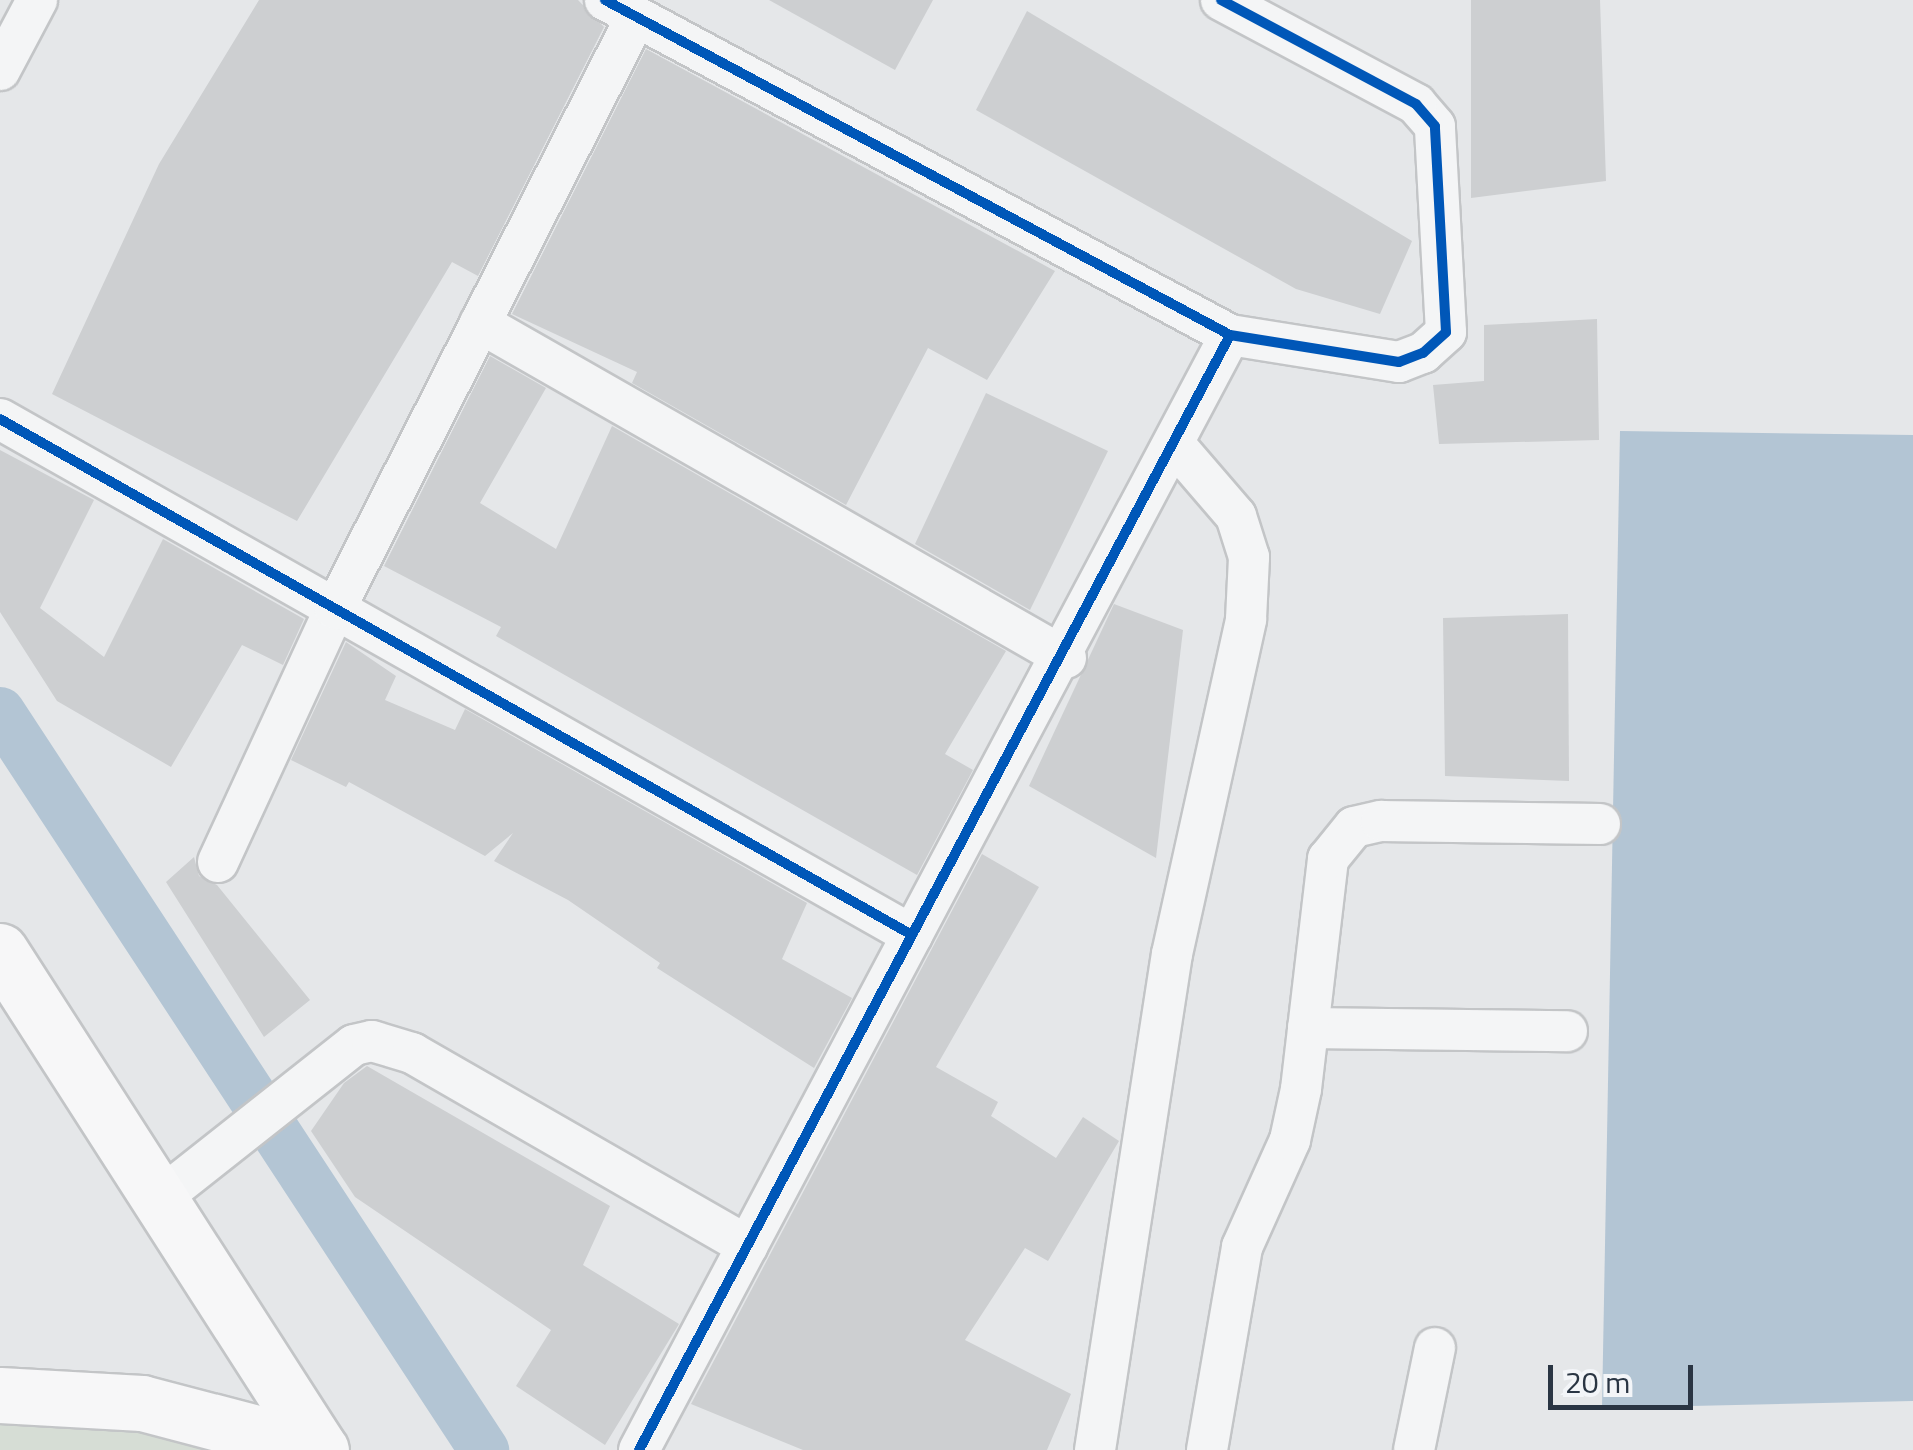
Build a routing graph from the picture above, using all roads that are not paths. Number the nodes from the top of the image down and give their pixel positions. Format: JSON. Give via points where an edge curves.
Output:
{"nodes":[{"id":1,"x":38,"y":0,"type":"edge"},
{"id":2,"x":1221,"y":0,"type":"edge"},
{"id":3,"x":620,"y":9,"type":"edge"},
{"id":4,"x":0,"y":70,"type":"edge"},
{"id":5,"x":480,"y":323,"type":"junction"},
{"id":6,"x":1230,"y":334,"type":"junction"},
{"id":7,"x":0,"y":420,"type":"edge"},
{"id":8,"x":1174,"y":444,"type":"junction"},
{"id":9,"x":335,"y":610,"type":"junction"},
{"id":10,"x":1066,"y":658,"type":"junction"},
{"id":11,"x":1600,"y":824,"type":"dead end"},
{"id":12,"x":218,"y":862,"type":"dead end"},
{"id":13,"x":912,"y":936,"type":"junction"},
{"id":14,"x":0,"y":951,"type":"edge"},
{"id":15,"x":1308,"y":1028,"type":"junction"},
{"id":16,"x":1567,"y":1031,"type":"dead end"},
{"id":17,"x":159,"y":1199,"type":"junction"},
{"id":18,"x":747,"y":1246,"type":"junction"},
{"id":19,"x":1434,"y":1348,"type":"dead end"},
{"id":20,"x":0,"y":1395,"type":"edge"},
{"id":21,"x":319,"y":1448,"type":"edge"},
{"id":22,"x":639,"y":1450,"type":"edge"},
{"id":23,"x":1096,"y":1450,"type":"edge"},
{"id":24,"x":1207,"y":1450,"type":"edge"},
{"id":25,"x":1414,"y":1450,"type":"edge"}],
"edges":[{"from":1,"to":4,"type":"street"},
{"from":2,"to":6,"type":"street","via":[[1416,104],[1435,126],[1443,192],[1446,332],[1423,353],[1399,362]]},
{"from":3,"to":5,"type":"street"},
{"from":3,"to":6,"type":"street"},
{"from":5,"to":9,"type":"street"},
{"from":5,"to":10,"type":"street"},
{"from":6,"to":8,"type":"street"},
{"from":7,"to":9,"type":"street"},
{"from":8,"to":10,"type":"street"},
{"from":8,"to":23,"type":"street","via":[[1236,516],[1249,557],[1246,619],[1172,954]]},
{"from":9,"to":12,"type":"street"},
{"from":9,"to":13,"type":"street"},
{"from":10,"to":13,"type":"street"},
{"from":11,"to":15,"type":"street","via":[[1354,827],[1328,858]]},
{"from":13,"to":18,"type":"street"},
{"from":14,"to":17,"type":"street"},
{"from":15,"to":16,"type":"street"},
{"from":15,"to":24,"type":"street","via":[[1290,1140],[1242,1247]]},
{"from":17,"to":18,"type":"street","via":[[354,1045],[412,1053]]},
{"from":17,"to":21,"type":"street"},
{"from":18,"to":22,"type":"street"},
{"from":19,"to":25,"type":"street"},
{"from":20,"to":21,"type":"street","via":[[142,1403]]}]}
